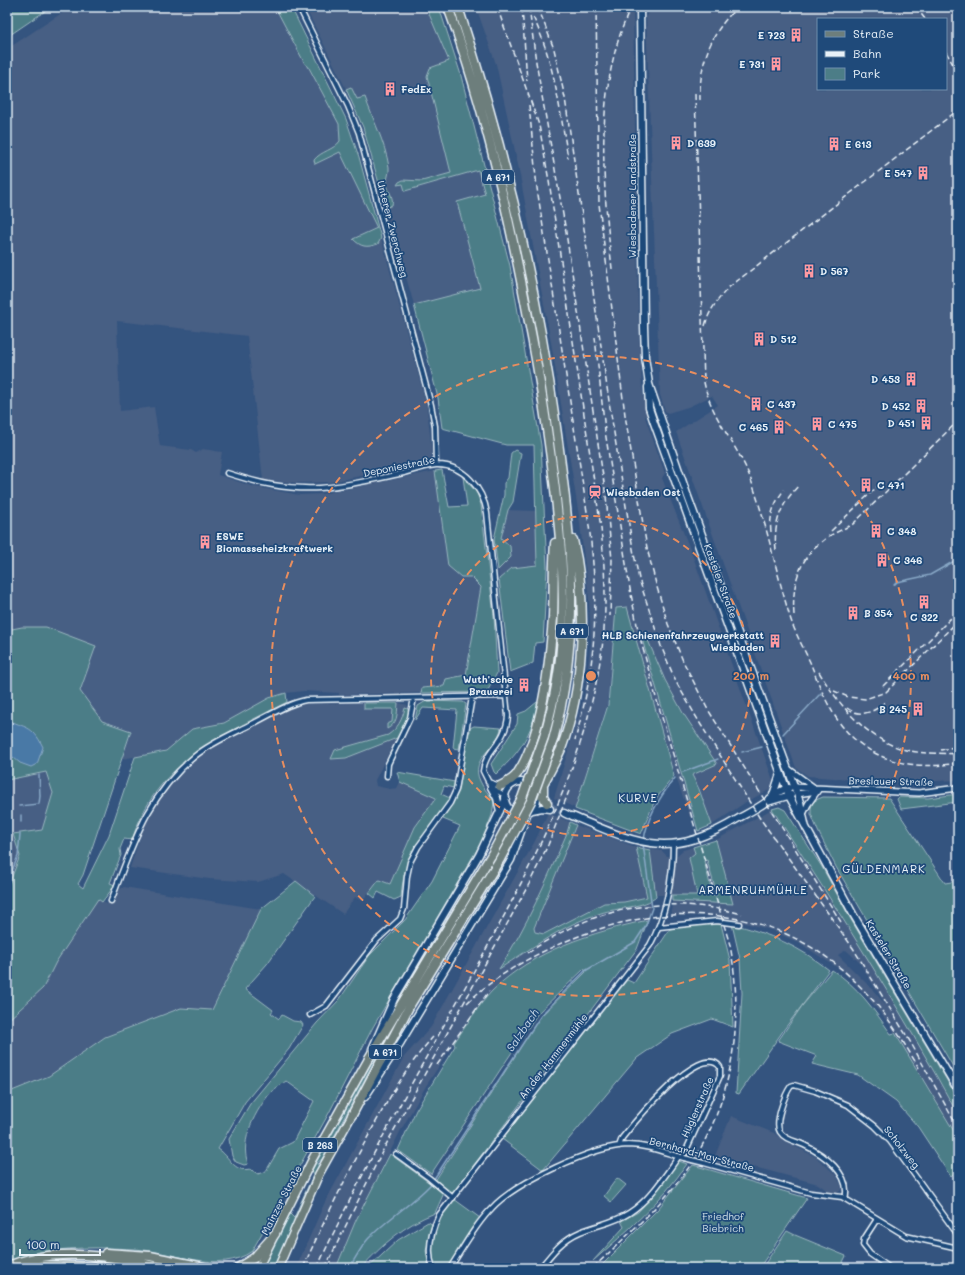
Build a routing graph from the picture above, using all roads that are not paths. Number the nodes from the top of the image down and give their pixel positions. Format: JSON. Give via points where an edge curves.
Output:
{"nodes":[{"id":1,"x":299,"y":7,"type":"edge"},
{"id":2,"x":448,"y":7,"type":"edge"},
{"id":3,"x":458,"y":7,"type":"edge"},
{"id":4,"x":640,"y":7,"type":"edge"},
{"id":5,"x":649,"y":384,"type":"junction"},
{"id":6,"x":656,"y":429,"type":"joint"},
{"id":7,"x":665,"y":429,"type":"joint"},
{"id":8,"x":436,"y":465,"type":"junction"},
{"id":9,"x":227,"y":473,"type":"dead end"},
{"id":10,"x":558,"y":518,"type":"junction"},
{"id":11,"x":568,"y":520,"type":"junction"},
{"id":12,"x":506,"y":696,"type":"junction"},
{"id":13,"x":472,"y":697,"type":"junction"},
{"id":14,"x":414,"y":698,"type":"junction"},
{"id":15,"x":787,"y":768,"type":"junction"},
{"id":16,"x":520,"y":769,"type":"junction"},
{"id":17,"x":780,"y":772,"type":"junction"},
{"id":18,"x":387,"y":776,"type":"dead end"},
{"id":19,"x":486,"y":780,"type":"junction"},
{"id":20,"x":544,"y":783,"type":"junction"},
{"id":21,"x":514,"y":784,"type":"junction"},
{"id":22,"x":500,"y":786,"type":"junction"},
{"id":23,"x":491,"y":787,"type":"junction"},
{"id":24,"x":794,"y":787,"type":"junction"},
{"id":25,"x":958,"y":788,"type":"edge"},
{"id":26,"x":786,"y":789,"type":"junction"},
{"id":27,"x":816,"y":789,"type":"junction"},
{"id":28,"x":797,"y":794,"type":"junction"},
{"id":29,"x":537,"y":796,"type":"junction"},
{"id":30,"x":789,"y":796,"type":"junction"},
{"id":31,"x":506,"y":797,"type":"junction"},
{"id":32,"x":769,"y":800,"type":"junction"},
{"id":33,"x":549,"y":806,"type":"junction"},
{"id":34,"x":538,"y":808,"type":"junction"},
{"id":35,"x":500,"y":811,"type":"junction"},
{"id":36,"x":530,"y":811,"type":"junction"},
{"id":37,"x":803,"y":814,"type":"junction"},
{"id":38,"x":568,"y":815,"type":"tunnel mouth"},
{"id":39,"x":806,"y":828,"type":"junction"},
{"id":40,"x":521,"y":834,"type":"junction"},
{"id":41,"x":673,"y":844,"type":"junction"},
{"id":42,"x":111,"y":901,"type":"dead end"},
{"id":43,"x":739,"y":924,"type":"dead end"},
{"id":44,"x":659,"y":927,"type":"junction"},
{"id":45,"x":430,"y":955,"type":"joint"},
{"id":46,"x":310,"y":1015,"type":"dead end"},
{"id":47,"x":369,"y":1058,"type":"junction"},
{"id":48,"x":958,"y":1090,"type":"edge"},
{"id":49,"x":352,"y":1115,"type":"junction"},
{"id":50,"x":619,"y":1146,"type":"junction"},
{"id":51,"x":396,"y":1154,"type":"dead end"},
{"id":52,"x":682,"y":1157,"type":"junction"},
{"id":53,"x":453,"y":1198,"type":"junction"},
{"id":54,"x":845,"y":1198,"type":"junction"},
{"id":55,"x":876,"y":1219,"type":"junction"},
{"id":56,"x":275,"y":1234,"type":"junction"},
{"id":57,"x":958,"y":1235,"type":"edge"},
{"id":58,"x":958,"y":1248,"type":"edge"},
{"id":59,"x":81,"y":1256,"type":"junction"},
{"id":60,"x":7,"y":1267,"type":"edge"},
{"id":61,"x":82,"y":1267,"type":"edge"},
{"id":62,"x":23,"y":1268,"type":"edge"},
{"id":63,"x":129,"y":1268,"type":"edge"},
{"id":64,"x":163,"y":1268,"type":"edge"},
{"id":65,"x":208,"y":1268,"type":"edge"},
{"id":66,"x":238,"y":1268,"type":"edge"},
{"id":67,"x":258,"y":1268,"type":"edge"},
{"id":68,"x":278,"y":1268,"type":"edge"},
{"id":69,"x":433,"y":1268,"type":"edge"},
{"id":70,"x":450,"y":1268,"type":"edge"},
{"id":71,"x":540,"y":1268,"type":"edge"},
{"id":72,"x":890,"y":1268,"type":"edge"}],
"edges":[{"from":1,"to":8,"type":"street","name":"Unterer Zwerchweg","via":[[348,106],[368,160],[431,405]]},
{"from":2,"to":10,"type":"highway","number":"A 671","via":[[492,155],[520,275],[543,401]]},
{"from":3,"to":11,"type":"highway","number":"A 671","via":[[503,159],[529,274],[552,401]]},
{"from":4,"to":5,"type":"main road","name":"Wiesbadener Landstraße","via":[[644,327]]},
{"from":5,"to":6,"type":"main road","name":"Wiesbadener Landstraße","via":[[650,408]]},
{"from":5,"to":7,"type":"main road","name":"Wiesbadener Landstraße"},
{"from":6,"to":17,"type":"main road","name":"Kasteler Straße"},
{"from":7,"to":15,"type":"main road","name":"Kasteler Straße"},
{"from":8,"to":9,"type":"street","name":"Deponiestraße","via":[[343,485],[308,488],[272,486]]},
{"from":8,"to":12,"type":"street","name":"Deponiestraße","via":[[455,469],[465,475],[475,484],[484,499]]},
{"from":10,"to":16,"type":"highway","via":[[551,638],[543,701]]},
{"from":10,"to":45,"type":"highway","number":"A 671","bridge":true,"via":[[563,583],[562,632],[557,682],[544,737],[522,798],[492,854]]},
{"from":11,"to":20,"type":"highway","via":[[581,591],[580,660],[563,741]]},
{"from":11,"to":49,"type":"highway","number":"A 671","bridge":true,"via":[[572,632],[564,697],[553,740],[531,801],[500,859],[410,1005]]},
{"from":12,"to":13,"type":"street"},
{"from":12,"to":19,"type":"street","name":"Deponiestraße","via":[[507,727],[501,741],[485,763]]},
{"from":13,"to":14,"type":"street"},
{"from":13,"to":46,"type":"street","via":[[456,790],[410,862],[404,909],[400,918],[377,940],[326,1006]]},
{"from":14,"to":18,"type":"street","via":[[410,718],[388,764]]},
{"from":14,"to":42,"type":"street","via":[[300,701],[196,755],[166,785],[149,808]]},
{"from":15,"to":24,"type":"main road","name":"Kasteler Straße"},
{"from":15,"to":27,"type":"street"},
{"from":16,"to":21,"type":"highway"},
{"from":16,"to":22,"type":"highway","via":[[513,778]]},
{"from":17,"to":26,"type":"main road","name":"Kasteler Straße"},
{"from":17,"to":32,"type":"main road"},
{"from":19,"to":22,"type":"street"},
{"from":19,"to":23,"type":"street"},
{"from":20,"to":29,"type":"highway"},
{"from":20,"to":33,"type":"highway","via":[[542,792]]},
{"from":21,"to":22,"type":"street"},
{"from":21,"to":29,"type":"main road","via":[[530,785]]},
{"from":21,"to":31,"type":"main road"},
{"from":23,"to":31,"type":"street"},
{"from":23,"to":35,"type":"main road"},
{"from":24,"to":26,"type":"main road"},
{"from":24,"to":27,"type":"street","name":"Breslauer Straße"},
{"from":24,"to":28,"type":"main road","name":"Kasteler Straße"},
{"from":25,"to":27,"type":"street","name":"Breslauer Straße","via":[[919,793]]},
{"from":26,"to":30,"type":"main road","name":"Kasteler Straße"},
{"from":26,"to":32,"type":"main road"},
{"from":27,"to":28,"type":"street","name":"Breslauer Straße"},
{"from":27,"to":37,"type":"street"},
{"from":28,"to":30,"type":"main road"},
{"from":28,"to":37,"type":"main road","name":"Kasteler Straße"},
{"from":29,"to":33,"type":"main road"},
{"from":29,"to":36,"type":"main road","via":[[536,805]]},
{"from":30,"to":32,"type":"main road"},
{"from":30,"to":39,"type":"main road","name":"Kasteler Straße"},
{"from":31,"to":35,"type":"main road"},
{"from":31,"to":36,"type":"main road","via":[[507,805],[515,812],[522,814]]},
{"from":32,"to":41,"type":"main road","via":[[711,834]]},
{"from":33,"to":34,"type":"main road"},
{"from":34,"to":36,"type":"main road"},
{"from":34,"to":40,"type":"main road","number":"B 263"},
{"from":35,"to":47,"type":"main road","number":"B 263","via":[[479,855],[394,999]]},
{"from":36,"to":40,"type":"main road"},
{"from":37,"to":39,"type":"main road","name":"Kasteler Straße"},
{"from":38,"to":41,"type":"main road","via":[[638,841]]},
{"from":39,"to":48,"type":"main road","name":"Kasteler Straße","via":[[853,914]]},
{"from":40,"to":49,"type":"main road","number":"B 263","via":[[507,867],[401,1042]]},
{"from":41,"to":44,"type":"street","name":"An der Hammermühle","via":[[669,886]]},
{"from":43,"to":44,"type":"street","via":[[717,921]]},
{"from":44,"to":53,"type":"street","name":"An der Hammermühle","via":[[650,945]]},
{"from":45,"to":47,"type":"highway","number":"B 263"},
{"from":47,"to":56,"type":"main road","name":"Mainzer Straße","number":"B 263","via":[[313,1158]]},
{"from":49,"to":68,"type":"main road","number":"B 263","via":[[319,1174]]},
{"from":50,"to":52,"type":"street","name":"Bernhard-May-Straße","via":[[642,1146]]},
{"from":50,"to":52,"type":"street","name":"Hüglerstraße","via":[[622,1138],[662,1091],[696,1067],[708,1061],[717,1063],[720,1069],[718,1081]]},
{"from":50,"to":70,"type":"street","name":"Bernhard-May-Straße","via":[[572,1162],[508,1193],[483,1218]]},
{"from":51,"to":53,"type":"street"},
{"from":52,"to":54,"type":"street","name":"Bernhard-May-Straße","bridge":true,"via":[[811,1193]]},
{"from":52,"to":71,"type":"street","name":"Hüglerstraße","via":[[635,1209],[566,1240]]},
{"from":53,"to":69,"type":"street","name":"An der Hammermühle","via":[[439,1215],[432,1232],[429,1254]]},
{"from":54,"to":55,"type":"street","name":"Bernhard-May-Straße"},
{"from":54,"to":57,"type":"street","name":"Scholzweg","via":[[846,1183],[834,1167],[814,1150],[786,1138],[780,1132],[778,1121],[791,1086],[826,1095],[848,1105],[865,1117],[890,1141]]},
{"from":55,"to":58,"type":"street","name":"Bernhard-May-Straße","via":[[906,1236]]},
{"from":55,"to":72,"type":"street","via":[[863,1244],[870,1254]]},
{"from":56,"to":66,"type":"highway","via":[[254,1258]]},
{"from":56,"to":67,"type":"main road","name":"Mainzer Straße","number":"B 263"},
{"from":59,"to":60,"type":"highway","via":[[29,1259]]},
{"from":59,"to":64,"type":"highway","via":[[128,1260]]},
{"from":59,"to":65,"type":"highway","via":[[104,1253],[135,1254]]},
{"from":61,"to":62,"type":"highway","via":[[39,1265]]},
{"from":61,"to":63,"type":"highway"}]}
